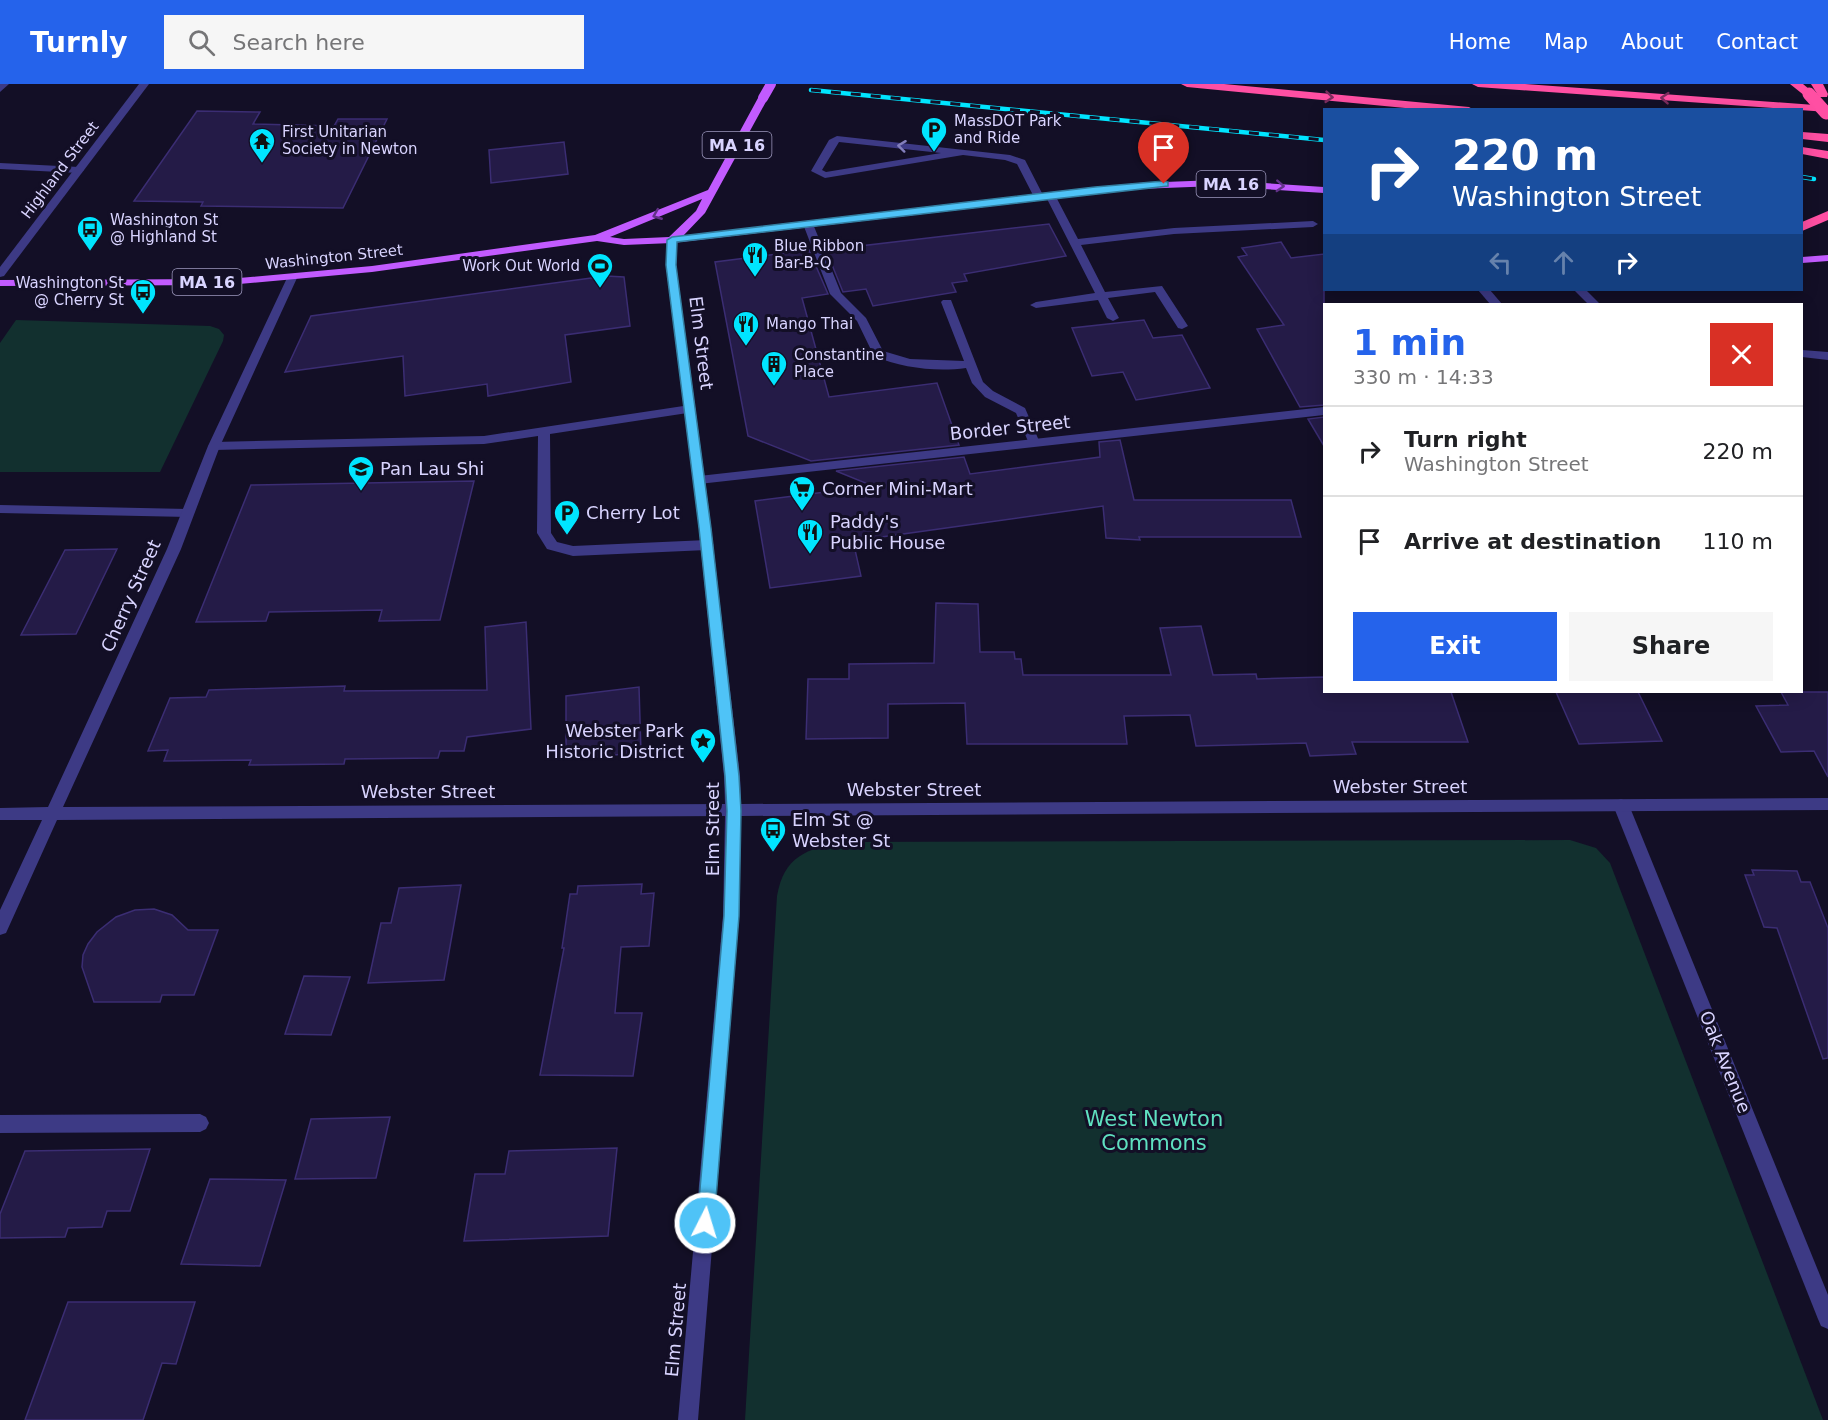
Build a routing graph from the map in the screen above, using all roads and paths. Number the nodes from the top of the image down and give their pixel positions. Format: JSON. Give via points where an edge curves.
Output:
{"nodes":[{"id":1,"x":4,"y":84,"type":"edge"},
{"id":2,"x":144,"y":84,"type":"edge"},
{"id":3,"x":771,"y":84,"type":"edge"},
{"id":4,"x":1187,"y":84,"type":"edge"},
{"id":5,"x":1478,"y":84,"type":"edge"},
{"id":6,"x":1796,"y":84,"type":"edge"},
{"id":7,"x":0,"y":89,"type":"edge"},
{"id":8,"x":1820,"y":90,"type":"edge"},
{"id":9,"x":1447,"y":108,"type":"edge"},
{"id":10,"x":1757,"y":108,"type":"edge"},
{"id":11,"x":1803,"y":112,"type":"edge"},
{"id":12,"x":1827,"y":114,"type":"edge"},
{"id":13,"x":1803,"y":136,"type":"edge"},
{"id":14,"x":1828,"y":138,"type":"edge"},
{"id":15,"x":1803,"y":151,"type":"edge"},
{"id":16,"x":960,"y":153,"type":"junction"},
{"id":17,"x":1828,"y":155,"type":"edge"},
{"id":18,"x":0,"y":166,"type":"edge"},
{"id":19,"x":79,"y":170,"type":"junction"},
{"id":20,"x":1323,"y":190,"type":"edge"},
{"id":21,"x":711,"y":192,"type":"junction"},
{"id":22,"x":1044,"y":196,"type":"junction"},
{"id":23,"x":1828,"y":215,"type":"edge"},
{"id":24,"x":808,"y":224,"type":"junction"},
{"id":25,"x":1313,"y":224,"type":"dead end"},
{"id":26,"x":1803,"y":227,"type":"edge"},
{"id":27,"x":597,"y":238,"type":"junction"},
{"id":28,"x":672,"y":240,"type":"junction"},
{"id":29,"x":1074,"y":243,"type":"junction"},
{"id":30,"x":1828,"y":258,"type":"edge"},
{"id":31,"x":1803,"y":260,"type":"edge"},
{"id":32,"x":0,"y":274,"type":"edge"},
{"id":33,"x":292,"y":278,"type":"junction"},
{"id":34,"x":0,"y":283,"type":"edge"},
{"id":35,"x":1485,"y":291,"type":"edge"},
{"id":36,"x":1581,"y":291,"type":"edge"},
{"id":37,"x":1101,"y":296,"type":"junction"},
{"id":38,"x":946,"y":302,"type":"dead end"},
{"id":39,"x":1495,"y":303,"type":"edge"},
{"id":40,"x":1593,"y":303,"type":"edge"},
{"id":41,"x":1036,"y":305,"type":"dead end"},
{"id":42,"x":1113,"y":318,"type":"dead end"},
{"id":43,"x":1182,"y":326,"type":"dead end"},
{"id":44,"x":1803,"y":354,"type":"edge"},
{"id":45,"x":1828,"y":356,"type":"edge"},
{"id":46,"x":971,"y":364,"type":"junction"},
{"id":47,"x":690,"y":409,"type":"junction"},
{"id":48,"x":1323,"y":411,"type":"edge"},
{"id":49,"x":544,"y":432,"type":"junction"},
{"id":50,"x":1034,"y":443,"type":"junction"},
{"id":51,"x":214,"y":446,"type":"junction"},
{"id":52,"x":699,"y":480,"type":"junction"},
{"id":53,"x":0,"y":509,"type":"edge"},
{"id":54,"x":188,"y":513,"type":"junction"},
{"id":55,"x":707,"y":545,"type":"junction"},
{"id":56,"x":1828,"y":804,"type":"edge"},
{"id":57,"x":1621,"y":805,"type":"junction"},
{"id":58,"x":734,"y":811,"type":"junction"},
{"id":59,"x":0,"y":813,"type":"edge"},
{"id":60,"x":53,"y":813,"type":"junction"},
{"id":61,"x":0,"y":928,"type":"edge"},
{"id":62,"x":200,"y":1123,"type":"dead end"},
{"id":63,"x":0,"y":1124,"type":"edge"},
{"id":64,"x":1828,"y":1319,"type":"edge"},
{"id":65,"x":688,"y":1420,"type":"edge"}],
"edges":[{"from":1,"to":7,"type":"street"},
{"from":2,"to":19,"type":"street","name":"Highland Street"},
{"from":3,"to":21,"type":"main road","number":"MA 16","bridge":true},
{"from":4,"to":9,"type":"highway","one_way":true},
{"from":10,"to":5,"type":"highway","one_way":true},
{"from":6,"to":12,"type":"highway","bridge":true},
{"from":8,"to":12,"type":"highway"},
{"from":12,"to":11,"type":"highway","one_way":true},
{"from":13,"to":14,"type":"highway"},
{"from":15,"to":17,"type":"highway"},
{"from":16,"to":16,"type":"street","one_way":true,"via":[[837,139],[816,171],[825,175]]},
{"from":16,"to":22,"type":"street","via":[[1022,162]]},
{"from":18,"to":19,"type":"street"},
{"from":19,"to":32,"type":"street","name":"Highland Street"},
{"from":22,"to":20,"type":"main road","name":"Washington Street","number":"MA 16","one_way":true,"via":[[1181,184]]},
{"from":21,"to":27,"type":"main road","name":"Washington Street","number":"MA 16","one_way":true},
{"from":21,"to":28,"type":"main road","via":[[696,219]]},
{"from":22,"to":24,"type":"main road","name":"Washington Street","number":"MA 16"},
{"from":22,"to":29,"type":"street"},
{"from":23,"to":26,"type":"highway"},
{"from":24,"to":28,"type":"main road","name":"Washington Street","number":"MA 16"},
{"from":24,"to":46,"type":"street","via":[[836,294],[862,320],[878,353],[893,359],[941,365]]},
{"from":25,"to":29,"type":"street","via":[[1174,231]]},
{"from":27,"to":28,"type":"main road","name":"Washington Street","number":"MA 16","via":[[624,242]]},
{"from":27,"to":33,"type":"main road","name":"Washington Street","number":"MA 16"},
{"from":28,"to":47,"type":"street","name":"Elm Street","via":[[671,265]]},
{"from":29,"to":37,"type":"street"},
{"from":30,"to":31,"type":"main road"},
{"from":33,"to":34,"type":"main road","name":"Washington Street","number":"MA 16"},
{"from":33,"to":51,"type":"street","name":"Cherry Street"},
{"from":35,"to":39,"type":"street"},
{"from":36,"to":40,"type":"street"},
{"from":37,"to":41,"type":"street"},
{"from":37,"to":42,"type":"street"},
{"from":37,"to":43,"type":"street","via":[[1158,288]]},
{"from":38,"to":46,"type":"street"},
{"from":44,"to":45,"type":"street"},
{"from":46,"to":50,"type":"street","via":[[982,389],[1022,411]]},
{"from":47,"to":49,"type":"street"},
{"from":47,"to":52,"type":"street","name":"Elm Street"},
{"from":48,"to":50,"type":"street","name":"Border Street"},
{"from":49,"to":51,"type":"street","via":[[484,440]]},
{"from":49,"to":55,"type":"street","via":[[544,533],[552,546],[579,551]]},
{"from":50,"to":52,"type":"street","name":"Border Street"},
{"from":51,"to":54,"type":"street","name":"Cherry Street"},
{"from":52,"to":55,"type":"street","name":"Elm Street"},
{"from":53,"to":54,"type":"street"},
{"from":54,"to":60,"type":"street","name":"Cherry Street"},
{"from":55,"to":58,"type":"street","name":"Elm Street"},
{"from":56,"to":57,"type":"street","name":"Webster Street"},
{"from":57,"to":58,"type":"street","name":"Webster Street"},
{"from":57,"to":64,"type":"street","name":"Oak Avenue"},
{"from":58,"to":60,"type":"street","name":"Webster Street"},
{"from":58,"to":65,"type":"street","name":"Elm Street","via":[[731,916]]},
{"from":59,"to":60,"type":"street","name":"Webster Street"},
{"from":60,"to":61,"type":"street","name":"Cherry Street"},
{"from":62,"to":63,"type":"street"}]}
